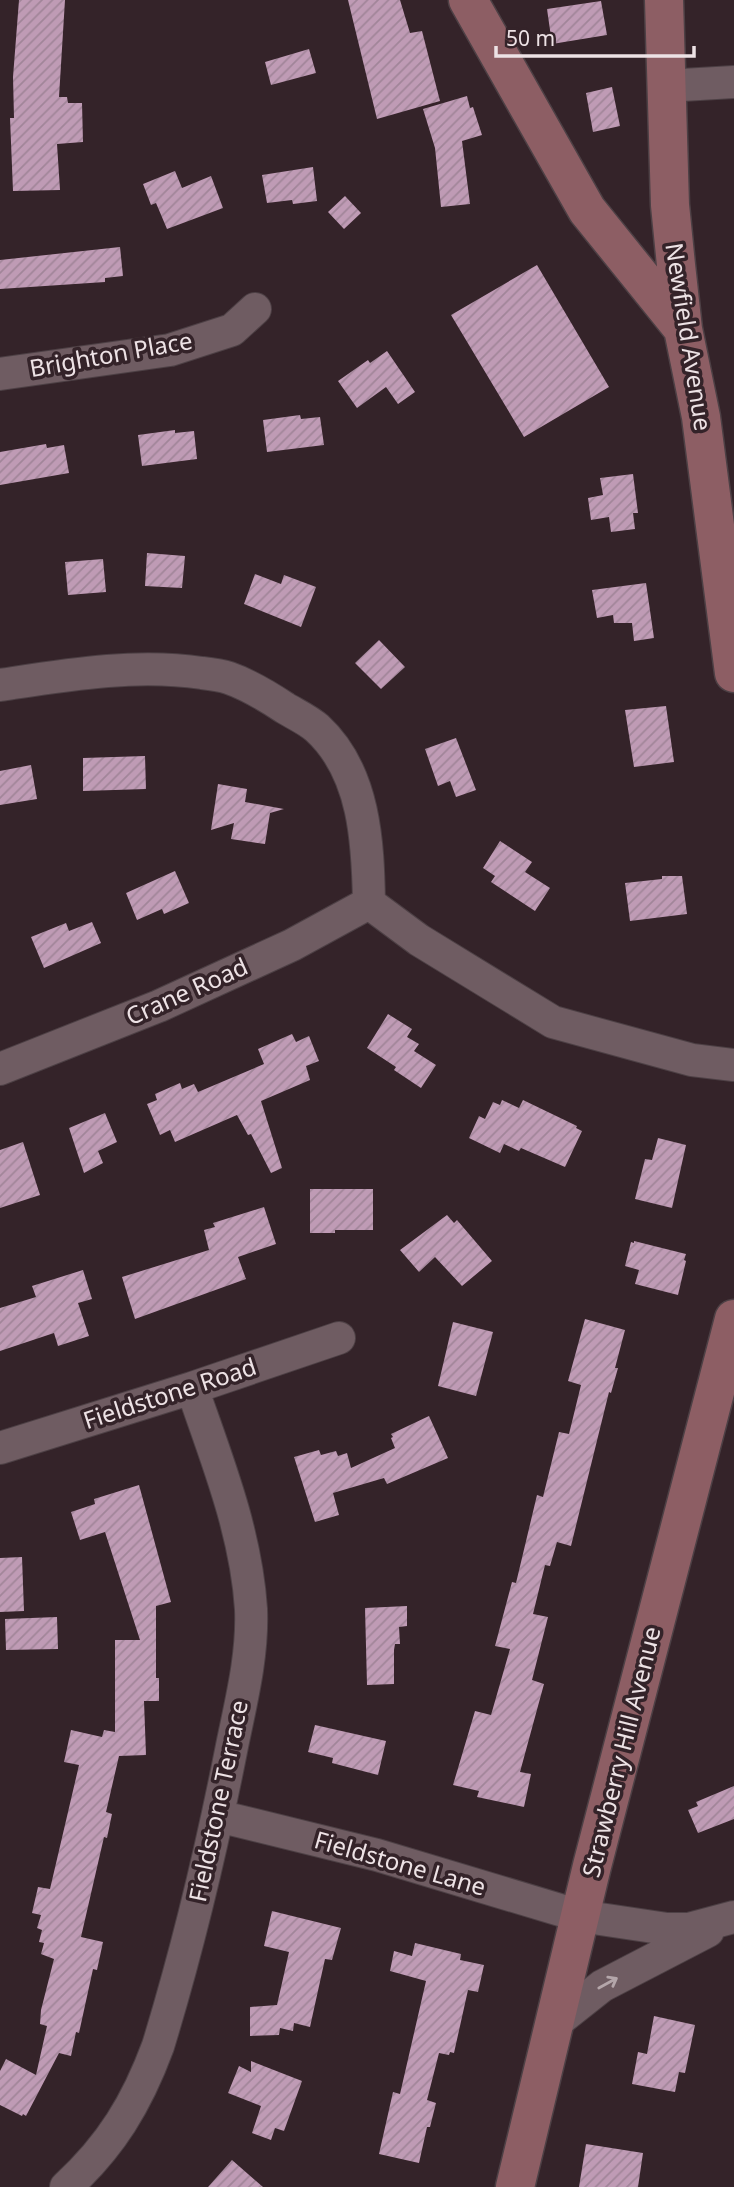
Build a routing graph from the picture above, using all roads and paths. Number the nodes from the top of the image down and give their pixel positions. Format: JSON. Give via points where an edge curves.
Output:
{"nodes":[{"id":1,"x":468,"y":0,"type":"edge"},
{"id":2,"x":664,"y":0,"type":"edge"},
{"id":3,"x":734,"y":82,"type":"edge"},
{"id":4,"x":665,"y":86,"type":"junction"},
{"id":5,"x":255,"y":309,"type":"dead end"},
{"id":6,"x":683,"y":329,"type":"junction"},
{"id":7,"x":0,"y":374,"type":"edge"},
{"id":8,"x":730,"y":604,"type":"edge"},
{"id":9,"x":734,"y":673,"type":"edge"},
{"id":10,"x":0,"y":685,"type":"edge"},
{"id":11,"x":369,"y":903,"type":"junction"},
{"id":12,"x":734,"y":1065,"type":"edge"},
{"id":13,"x":0,"y":1069,"type":"edge"},
{"id":14,"x":734,"y":1319,"type":"edge"},
{"id":15,"x":339,"y":1338,"type":"dead end"},
{"id":16,"x":192,"y":1388,"type":"junction"},
{"id":17,"x":0,"y":1448,"type":"edge"},
{"id":18,"x":218,"y":1816,"type":"junction"},
{"id":19,"x":580,"y":1916,"type":"junction"},
{"id":20,"x":734,"y":1917,"type":"edge"},
{"id":21,"x":554,"y":2024,"type":"junction"},
{"id":22,"x":66,"y":2187,"type":"edge"},
{"id":23,"x":515,"y":2187,"type":"edge"}],
"edges":[{"from":1,"to":6,"type":"main road","via":[[587,211]]},
{"from":2,"to":4,"type":"main road","name":"Newfield Avenue"},
{"from":3,"to":4,"type":"street"},
{"from":4,"to":6,"type":"main road","name":"Newfield Avenue","via":[[670,205]]},
{"from":5,"to":7,"type":"street","name":"Brighton Place","via":[[232,330],[170,350]]},
{"from":6,"to":8,"type":"main road","name":"Newfield Avenue"},
{"from":8,"to":9,"type":"main road","name":"Newfield Avenue"},
{"from":10,"to":11,"type":"street","via":[[67,674],[151,669],[226,677],[256,689],[317,728],[349,776],[365,828]]},
{"from":11,"to":12,"type":"street","via":[[419,940],[553,1022],[692,1060]]},
{"from":11,"to":13,"type":"street","name":"Crane Road","via":[[292,945],[159,1006]]},
{"from":14,"to":19,"type":"main road","name":"Strawberry Hill Avenue"},
{"from":15,"to":16,"type":"street","name":"Fieldstone Road"},
{"from":16,"to":17,"type":"street","name":"Fieldstone Road"},
{"from":16,"to":18,"type":"street","name":"Fieldstone Terrace","via":[[230,1497],[251,1610],[243,1689]]},
{"from":18,"to":19,"type":"street","name":"Fieldstone Lane","via":[[377,1855]]},
{"from":18,"to":22,"type":"street","name":"Fieldstone Terrace","via":[[167,2019],[145,2081],[111,2140]]},
{"from":19,"to":20,"type":"street","name":"Fieldstone Lane","via":[[667,1929],[689,1929]]},
{"from":19,"to":21,"type":"main road","name":"Strawberry Hill Avenue"},
{"from":21,"to":20,"type":"street","one_way":true,"via":[[602,1986]]},
{"from":21,"to":23,"type":"main road","name":"Strawberry Hill Avenue"}]}
